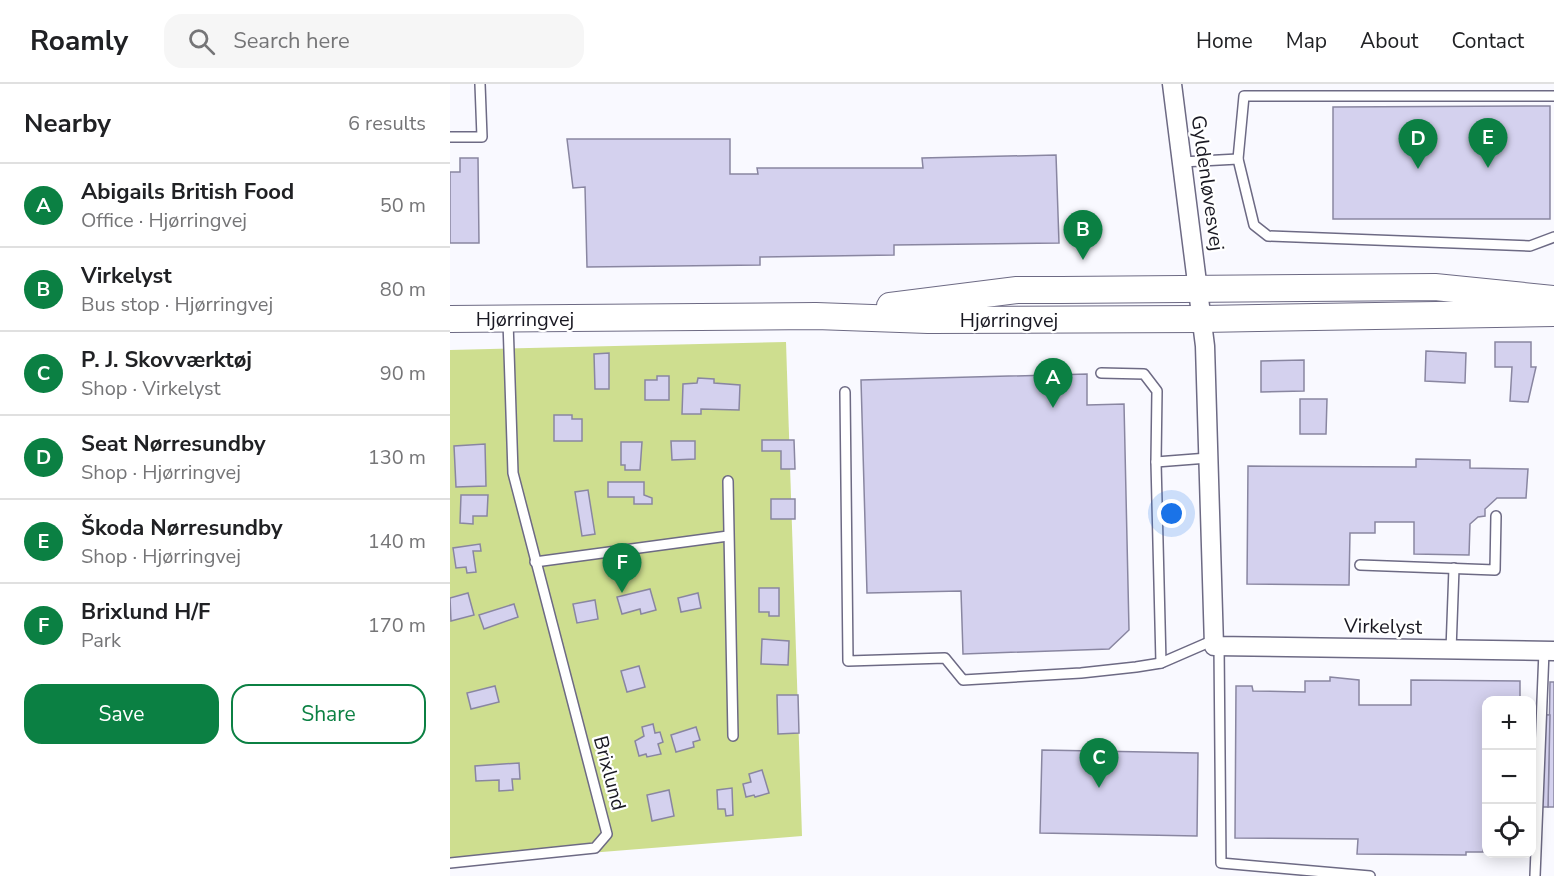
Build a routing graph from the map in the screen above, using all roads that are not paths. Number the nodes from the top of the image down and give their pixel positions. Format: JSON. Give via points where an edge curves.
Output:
{"nodes":[{"id":1,"x":480,"y":84,"type":"edge"},
{"id":2,"x":1172,"y":84,"type":"edge"},
{"id":3,"x":1554,"y":96,"type":"edge"},
{"id":4,"x":450,"y":137,"type":"edge"},
{"id":5,"x":1238,"y":159,"type":"junction"},
{"id":6,"x":1182,"y":162,"type":"junction"},
{"id":7,"x":1554,"y":237,"type":"edge"},
{"id":8,"x":1198,"y":288,"type":"junction"},
{"id":9,"x":1554,"y":299,"type":"edge"},
{"id":10,"x":1554,"y":313,"type":"edge"},
{"id":11,"x":816,"y":316,"type":"junction"},
{"id":12,"x":450,"y":319,"type":"edge"},
{"id":13,"x":508,"y":319,"type":"junction"},
{"id":14,"x":1202,"y":319,"type":"junction"},
{"id":15,"x":1101,"y":373,"type":"dead end"},
{"id":16,"x":845,"y":392,"type":"dead end"},
{"id":17,"x":1208,"y":459,"type":"junction"},
{"id":18,"x":1155,"y":462,"type":"junction"},
{"id":19,"x":728,"y":481,"type":"dead end"},
{"id":20,"x":1497,"y":516,"type":"dead end"},
{"id":21,"x":729,"y":536,"type":"junction"},
{"id":22,"x":535,"y":562,"type":"junction"},
{"id":23,"x":1360,"y":565,"type":"dead end"},
{"id":24,"x":1454,"y":568,"type":"junction"},
{"id":25,"x":1216,"y":643,"type":"junction"},
{"id":26,"x":1451,"y":650,"type":"junction"},
{"id":27,"x":1549,"y":651,"type":"edge"},
{"id":28,"x":1161,"y":663,"type":"junction"},
{"id":29,"x":733,"y":736,"type":"dead end"},
{"id":30,"x":450,"y":863,"type":"edge"},
{"id":31,"x":1370,"y":876,"type":"edge"},
{"id":32,"x":1536,"y":876,"type":"edge"}],
"edges":[{"from":1,"to":4,"type":"lane","via":[[482,137]]},
{"from":2,"to":6,"type":"street","name":"Gyldenløvesvej"},
{"from":3,"to":5,"type":"lane","via":[[1244,96]]},
{"from":5,"to":6,"type":"lane"},
{"from":5,"to":7,"type":"lane","via":[[1254,225],[1268,236],[1530,246]]},
{"from":6,"to":8,"type":"street","name":"Gyldenløvesvej"},
{"from":8,"to":9,"type":"main road","name":"Hjørringvej","via":[[1435,287]]},
{"from":8,"to":11,"type":"main road","name":"Hjørringvej","via":[[1017,290]]},
{"from":8,"to":14,"type":"street"},
{"from":10,"to":14,"type":"main road","name":"Hjørringvej"},
{"from":11,"to":13,"type":"main road","name":"Hjørringvej"},
{"from":11,"to":14,"type":"main road","name":"Hjørringvej","via":[[928,320]]},
{"from":12,"to":13,"type":"main road","name":"Hjørringvej"},
{"from":13,"to":22,"type":"lane","name":"Brixlund","via":[[513,473]]},
{"from":14,"to":17,"type":"street"},
{"from":15,"to":18,"type":"lane","via":[[1144,374],[1156,392]]},
{"from":16,"to":28,"type":"lane","via":[[848,661],[945,658],[963,680],[1081,674]]},
{"from":17,"to":18,"type":"lane"},
{"from":17,"to":25,"type":"street"},
{"from":18,"to":28,"type":"lane"},
{"from":19,"to":21,"type":"lane"},
{"from":20,"to":24,"type":"lane","via":[[1495,570]]},
{"from":21,"to":22,"type":"lane"},
{"from":21,"to":29,"type":"lane"},
{"from":22,"to":30,"type":"lane","name":"Brixlund","via":[[607,834],[595,848]]},
{"from":23,"to":24,"type":"lane"},
{"from":24,"to":26,"type":"lane"},
{"from":25,"to":26,"type":"street","name":"Virkelyst"},
{"from":25,"to":28,"type":"lane"},
{"from":25,"to":31,"type":"lane","via":[[1221,863]]},
{"from":26,"to":27,"type":"street","name":"Virkelyst"},
{"from":27,"to":32,"type":"lane"}]}
